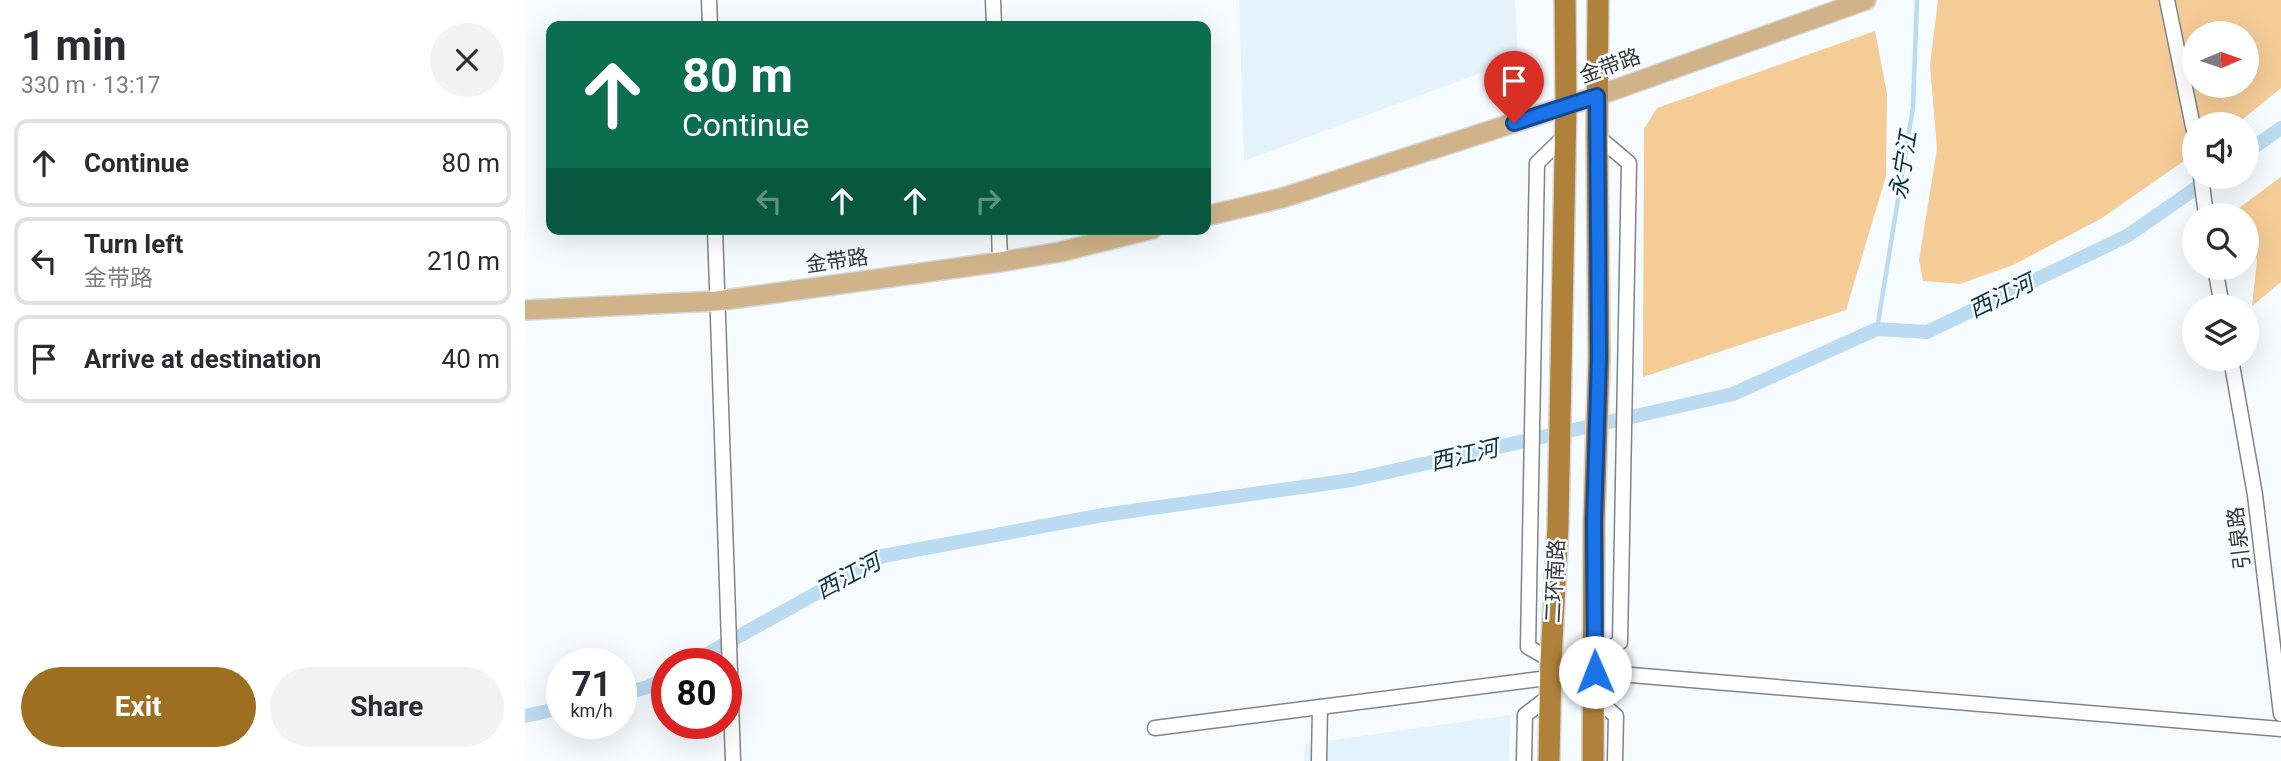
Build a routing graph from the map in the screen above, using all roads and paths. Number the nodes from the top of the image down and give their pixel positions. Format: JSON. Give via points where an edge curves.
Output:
{"nodes":[{"id":1,"x":709,"y":0,"type":"edge"},
{"id":2,"x":993,"y":0,"type":"edge"},
{"id":3,"x":1565,"y":0,"type":"edge"},
{"id":4,"x":1598,"y":0,"type":"edge"},
{"id":5,"x":1866,"y":0,"type":"edge"},
{"id":6,"x":2167,"y":0,"type":"edge"},
{"id":7,"x":710,"y":21,"type":"edge"},
{"id":8,"x":994,"y":21,"type":"edge"},
{"id":9,"x":1597,"y":96,"type":"junction"},
{"id":10,"x":1566,"y":106,"type":"junction"},
{"id":11,"x":2190,"y":112,"type":"edge"},
{"id":12,"x":1597,"y":136,"type":"junction"},
{"id":13,"x":1564,"y":137,"type":"junction"},
{"id":14,"x":1211,"y":215,"type":"edge"},
{"id":15,"x":715,"y":235,"type":"edge"},
{"id":16,"x":999,"y":235,"type":"edge"},
{"id":17,"x":1128,"y":235,"type":"edge"},
{"id":18,"x":1000,"y":262,"type":"junction"},
{"id":19,"x":717,"y":301,"type":"junction"},
{"id":20,"x":525,"y":310,"type":"edge"},
{"id":21,"x":2233,"y":371,"type":"edge"},
{"id":22,"x":2280,"y":572,"type":"edge"},
{"id":23,"x":2264,"y":573,"type":"junction"},
{"id":24,"x":1595,"y":664,"type":"junction"},
{"id":25,"x":1551,"y":678,"type":"junction"},
{"id":26,"x":1594,"y":697,"type":"junction"},
{"id":27,"x":1320,"y":707,"type":"junction"},
{"id":28,"x":2281,"y":714,"type":"edge"},
{"id":29,"x":1155,"y":728,"type":"dead end"},
{"id":30,"x":2281,"y":729,"type":"edge"},
{"id":31,"x":733,"y":761,"type":"edge"},
{"id":32,"x":1319,"y":761,"type":"edge"},
{"id":33,"x":1524,"y":761,"type":"edge"},
{"id":34,"x":1549,"y":761,"type":"edge"},
{"id":35,"x":1593,"y":761,"type":"edge"},
{"id":36,"x":1615,"y":761,"type":"edge"}],
"edges":[{"from":1,"to":7,"type":"street"},
{"from":2,"to":8,"type":"street"},
{"from":3,"to":10,"type":"highway","name":"二环南路"},
{"from":4,"to":9,"type":"highway","name":"二环南路"},
{"from":5,"to":9,"type":"main road","name":"金带路"},
{"from":6,"to":11,"type":"street"},
{"from":9,"to":10,"type":"main road","name":"金带路"},
{"from":9,"to":12,"type":"highway","name":"二环南路"},
{"from":10,"to":13,"type":"highway","name":"二环南路"},
{"from":10,"to":14,"type":"main road","name":"金带路","via":[[1282,198]]},
{"from":12,"to":24,"type":"highway","name":"二环南路"},
{"from":12,"to":24,"type":"street","via":[[1629,163],[1620,642]]},
{"from":13,"to":25,"type":"highway","name":"二环南路"},
{"from":13,"to":25,"type":"street","via":[[1537,163],[1528,646]]},
{"from":15,"to":19,"type":"street"},
{"from":16,"to":18,"type":"street"},
{"from":17,"to":18,"type":"main road","name":"金带路"},
{"from":18,"to":19,"type":"main road","name":"金带路"},
{"from":19,"to":20,"type":"main road","name":"金带路"},
{"from":19,"to":31,"type":"street"},
{"from":21,"to":23,"type":"street","name":"引泉路"},
{"from":22,"to":23,"type":"street"},
{"from":23,"to":28,"type":"street","name":"引泉路"},
{"from":24,"to":25,"type":"street"},
{"from":24,"to":26,"type":"highway","name":"二环南路"},
{"from":24,"to":30,"type":"street"},
{"from":25,"to":27,"type":"street"},
{"from":25,"to":33,"type":"street","via":[[1525,715]]},
{"from":25,"to":34,"type":"highway","name":"二环南路"},
{"from":26,"to":35,"type":"highway","name":"二环南路"},
{"from":26,"to":36,"type":"street","via":[[1616,716]]},
{"from":27,"to":29,"type":"street"},
{"from":27,"to":32,"type":"street"}]}
